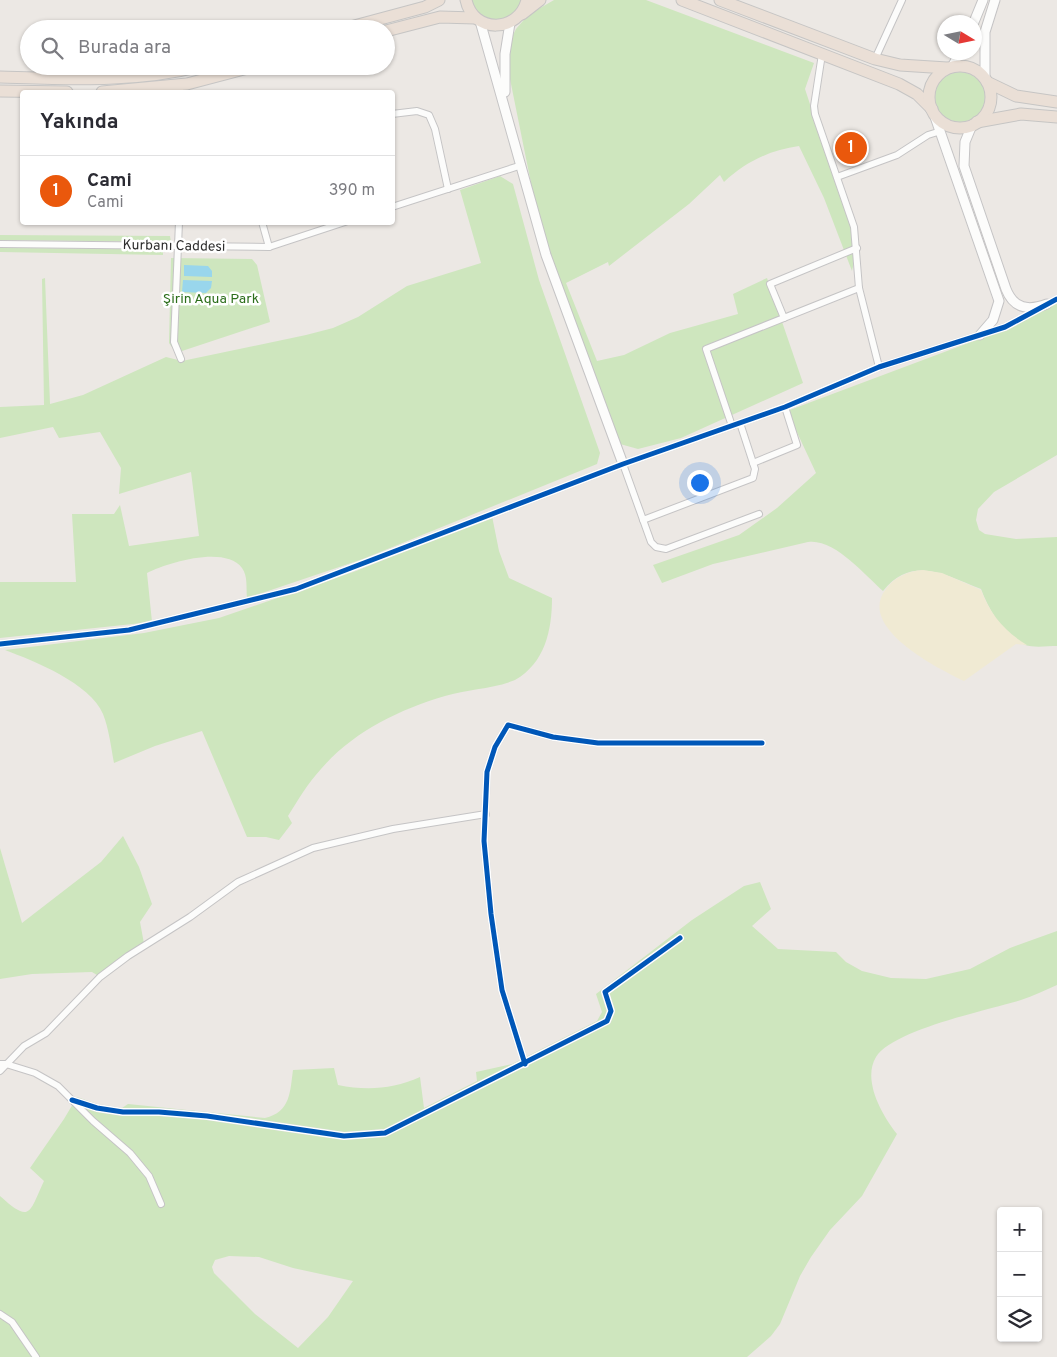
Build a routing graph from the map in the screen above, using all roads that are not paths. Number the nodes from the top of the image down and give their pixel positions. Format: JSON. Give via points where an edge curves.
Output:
{"nodes":[{"id":1,"x":439,"y":0,"type":"edge"},
{"id":2,"x":466,"y":0,"type":"edge"},
{"id":3,"x":527,"y":0,"type":"edge"},
{"id":4,"x":540,"y":0,"type":"edge"},
{"id":5,"x":682,"y":0,"type":"edge"},
{"id":6,"x":720,"y":0,"type":"edge"},
{"id":7,"x":902,"y":0,"type":"edge"},
{"id":8,"x":984,"y":0,"type":"edge"},
{"id":9,"x":994,"y":0,"type":"edge"},
{"id":10,"x":977,"y":15,"type":"edge"},
{"id":11,"x":478,"y":19,"type":"junction"},
{"id":12,"x":375,"y":20,"type":"edge"},
{"id":13,"x":515,"y":20,"type":"junction"},
{"id":14,"x":395,"y":30,"type":"edge"},
{"id":15,"x":822,"y":54,"type":"junction"},
{"id":16,"x":876,"y":59,"type":"junction"},
{"id":17,"x":955,"y":60,"type":"edge"},
{"id":18,"x":950,"y":68,"type":"junction"},
{"id":19,"x":145,"y":75,"type":"edge"},
{"id":20,"x":221,"y":75,"type":"edge"},
{"id":21,"x":0,"y":77,"type":"edge"},
{"id":22,"x":986,"y":81,"type":"junction"},
{"id":23,"x":123,"y":90,"type":"edge"},
{"id":24,"x":0,"y":91,"type":"edge"},
{"id":25,"x":20,"y":91,"type":"edge"},
{"id":26,"x":1057,"y":102,"type":"edge"},
{"id":27,"x":506,"y":107,"type":"junction"},
{"id":28,"x":933,"y":111,"type":"junction"},
{"id":29,"x":395,"y":114,"type":"edge"},
{"id":30,"x":1057,"y":117,"type":"edge"},
{"id":31,"x":974,"y":124,"type":"junction"},
{"id":32,"x":941,"y":131,"type":"junction"},
{"id":33,"x":522,"y":165,"type":"junction"},
{"id":34,"x":837,"y":177,"type":"junction"},
{"id":35,"x":448,"y":189,"type":"junction"},
{"id":36,"x":395,"y":206,"type":"edge"},
{"id":37,"x":179,"y":225,"type":"edge"},
{"id":38,"x":263,"y":225,"type":"edge"},
{"id":39,"x":336,"y":225,"type":"edge"},
{"id":40,"x":0,"y":244,"type":"edge"},
{"id":41,"x":178,"y":245,"type":"junction"},
{"id":42,"x":269,"y":247,"type":"junction"},
{"id":43,"x":857,"y":248,"type":"junction"},
{"id":44,"x":859,"y":288,"type":"junction"},
{"id":45,"x":1057,"y":299,"type":"edge"},
{"id":46,"x":1047,"y":304,"type":"junction"},
{"id":47,"x":784,"y":318,"type":"junction"},
{"id":48,"x":980,"y":335,"type":"junction"},
{"id":49,"x":181,"y":360,"type":"dead end"},
{"id":50,"x":879,"y":366,"type":"junction"},
{"id":51,"x":785,"y":407,"type":"junction"},
{"id":52,"x":740,"y":423,"type":"junction"},
{"id":53,"x":732,"y":426,"type":"junction"},
{"id":54,"x":753,"y":463,"type":"junction"},
{"id":55,"x":623,"y":464,"type":"junction"},
{"id":56,"x":759,"y":514,"type":"dead end"},
{"id":57,"x":643,"y":520,"type":"junction"},
{"id":58,"x":0,"y":644,"type":"edge"},
{"id":59,"x":762,"y":742,"type":"dead end"},
{"id":60,"x":486,"y":814,"type":"junction"},
{"id":61,"x":680,"y":938,"type":"dead end"},
{"id":62,"x":3,"y":1064,"type":"edge"},
{"id":63,"x":525,"y":1064,"type":"junction"},
{"id":64,"x":0,"y":1071,"type":"edge"},
{"id":65,"x":72,"y":1100,"type":"junction"},
{"id":66,"x":162,"y":1204,"type":"dead end"},
{"id":67,"x":0,"y":1314,"type":"edge"},
{"id":68,"x":36,"y":1357,"type":"edge"}],
"edges":[{"from":1,"to":12,"type":"highway"},
{"from":2,"to":11,"type":"highway"},
{"from":3,"to":13,"type":"highway"},
{"from":4,"to":13,"type":"highway"},
{"from":5,"to":15,"type":"highway"},
{"from":6,"to":16,"type":"highway"},
{"from":7,"to":16,"type":"street"},
{"from":8,"to":10,"type":"main road"},
{"from":9,"to":22,"type":"main road","via":[[985,32]]},
{"from":11,"to":13,"type":"highway","via":[[495,26]]},
{"from":11,"to":14,"type":"highway","via":[[440,17]]},
{"from":11,"to":27,"type":"main road"},
{"from":13,"to":27,"type":"main road","via":[[504,54]]},
{"from":15,"to":28,"type":"highway","via":[[899,84],[916,94]]},
{"from":15,"to":34,"type":"street","via":[[814,106]]},
{"from":16,"to":18,"type":"highway","via":[[900,65]]},
{"from":17,"to":18,"type":"main road"},
{"from":18,"to":22,"type":"highway","via":[[968,67]]},
{"from":18,"to":28,"type":"highway","via":[[938,74],[932,83],[929,93]]},
{"from":19,"to":21,"type":"highway","via":[[112,79]]},
{"from":20,"to":23,"type":"highway","via":[[187,84]]},
{"from":22,"to":26,"type":"highway","via":[[1016,96]]},
{"from":22,"to":31,"type":"highway","via":[[989,105]]},
{"from":24,"to":25,"type":"highway"},
{"from":27,"to":33,"type":"main road"},
{"from":28,"to":31,"type":"highway","via":[[942,122],[951,126]]},
{"from":28,"to":32,"type":"main road"},
{"from":29,"to":35,"type":"street","via":[[416,111],[429,115]]},
{"from":30,"to":31,"type":"highway","via":[[1021,114]]},
{"from":31,"to":46,"type":"main road","via":[[965,142],[964,166],[1006,289],[1014,302],[1023,308],[1033,309]]},
{"from":32,"to":34,"type":"street","via":[[928,135],[897,155]]},
{"from":32,"to":48,"type":"main road","via":[[999,301],[993,320]]},
{"from":33,"to":35,"type":"street"},
{"from":33,"to":55,"type":"main road","via":[[546,255]]},
{"from":34,"to":43,"type":"street","via":[[854,227]]},
{"from":35,"to":36,"type":"street"},
{"from":37,"to":41,"type":"street"},
{"from":38,"to":42,"type":"street"},
{"from":39,"to":42,"type":"street","name":"Kurbanı Caddesi"},
{"from":40,"to":41,"type":"street","name":"Kurbanı Caddesi"},
{"from":41,"to":42,"type":"street","name":"Kurbanı Caddesi"},
{"from":41,"to":49,"type":"street","via":[[174,342]]},
{"from":43,"to":44,"type":"street"},
{"from":43,"to":47,"type":"street","via":[[770,284]]},
{"from":44,"to":47,"type":"street"},
{"from":44,"to":50,"type":"street"},
{"from":45,"to":46,"type":"street"},
{"from":46,"to":48,"type":"street","via":[[1004,327]]},
{"from":47,"to":53,"type":"street","via":[[706,349]]},
{"from":48,"to":50,"type":"street"},
{"from":50,"to":51,"type":"street"},
{"from":51,"to":52,"type":"street"},
{"from":51,"to":54,"type":"street","via":[[797,445]]},
{"from":52,"to":53,"type":"street"},
{"from":52,"to":54,"type":"street"},
{"from":53,"to":55,"type":"street"},
{"from":54,"to":57,"type":"street","via":[[756,474],[751,480]]},
{"from":55,"to":57,"type":"street"},
{"from":55,"to":58,"type":"street","via":[[296,589],[129,630]]},
{"from":56,"to":57,"type":"street","via":[[666,549],[653,545]]},
{"from":59,"to":60,"type":"street","via":[[598,744],[508,725],[495,747],[487,772]]},
{"from":60,"to":62,"type":"street","via":[[393,829],[313,848],[238,882],[100,977],[46,1033]]},
{"from":60,"to":63,"type":"street","via":[[484,841],[502,990]]},
{"from":61,"to":63,"type":"street","via":[[605,992],[611,1011],[607,1021]]},
{"from":62,"to":64,"type":"street"},
{"from":62,"to":65,"type":"street","via":[[35,1073],[58,1086]]},
{"from":63,"to":65,"type":"street","via":[[385,1133],[344,1136],[207,1116],[123,1112]]},
{"from":65,"to":66,"type":"street","via":[[130,1153],[149,1176]]},
{"from":67,"to":68,"type":"street","via":[[12,1322]]}]}
